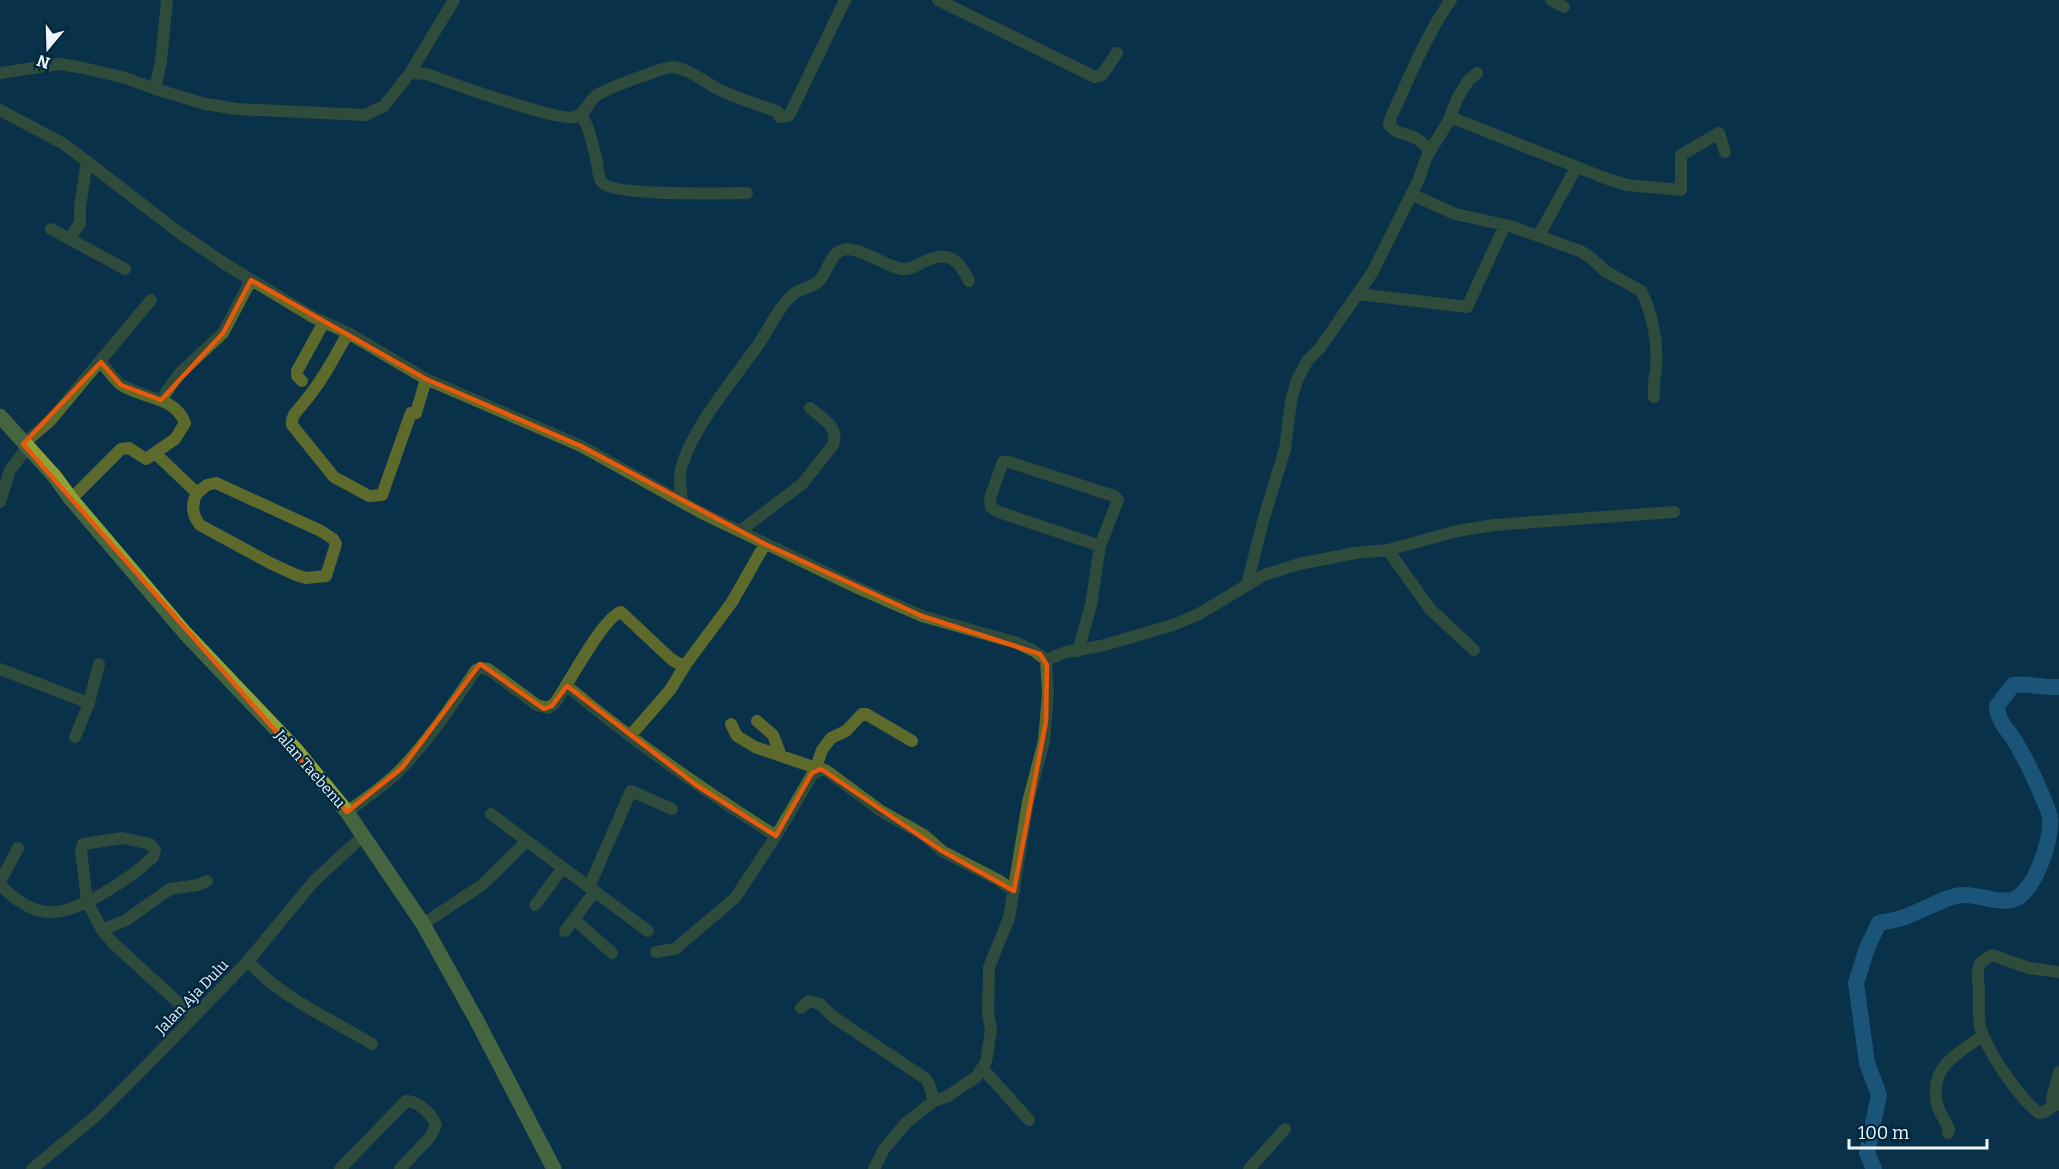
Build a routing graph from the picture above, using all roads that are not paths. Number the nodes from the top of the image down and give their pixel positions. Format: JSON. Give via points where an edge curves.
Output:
{"nodes":[{"id":1,"x":167,"y":0,"type":"edge"},
{"id":2,"x":454,"y":0,"type":"edge"},
{"id":3,"x":845,"y":0,"type":"edge"},
{"id":4,"x":938,"y":0,"type":"edge"},
{"id":5,"x":1451,"y":0,"type":"edge"},
{"id":6,"x":1551,"y":0,"type":"edge"},
{"id":7,"x":1564,"y":8,"type":"dead end"},
{"id":8,"x":1117,"y":53,"type":"dead end"},
{"id":9,"x":0,"y":73,"type":"edge"},
{"id":10,"x":410,"y":73,"type":"junction"},
{"id":11,"x":1477,"y":73,"type":"dead end"},
{"id":12,"x":155,"y":89,"type":"junction"},
{"id":13,"x":0,"y":110,"type":"edge"},
{"id":14,"x":581,"y":114,"type":"junction"},
{"id":15,"x":1450,"y":117,"type":"junction"},
{"id":16,"x":1430,"y":152,"type":"junction"},
{"id":17,"x":1725,"y":152,"type":"dead end"},
{"id":18,"x":87,"y":161,"type":"junction"},
{"id":19,"x":1576,"y":168,"type":"junction"},
{"id":20,"x":747,"y":193,"type":"dead end"},
{"id":21,"x":1412,"y":194,"type":"junction"},
{"id":22,"x":1505,"y":225,"type":"junction"},
{"id":23,"x":51,"y":229,"type":"dead end"},
{"id":24,"x":1539,"y":235,"type":"junction"},
{"id":25,"x":69,"y":239,"type":"junction"},
{"id":26,"x":125,"y":269,"type":"dead end"},
{"id":27,"x":251,"y":279,"type":"junction"},
{"id":28,"x":969,"y":281,"type":"dead end"},
{"id":29,"x":1358,"y":294,"type":"junction"},
{"id":30,"x":151,"y":300,"type":"dead end"},
{"id":31,"x":324,"y":322,"type":"junction"},
{"id":32,"x":348,"y":333,"type":"junction"},
{"id":33,"x":101,"y":362,"type":"junction"},
{"id":34,"x":426,"y":379,"type":"junction"},
{"id":35,"x":302,"y":381,"type":"dead end"},
{"id":36,"x":1654,"y":397,"type":"dead end"},
{"id":37,"x":161,"y":400,"type":"junction"},
{"id":38,"x":810,"y":408,"type":"dead end"},
{"id":39,"x":0,"y":416,"type":"edge"},
{"id":40,"x":26,"y":446,"type":"junction"},
{"id":41,"x":156,"y":454,"type":"junction"},
{"id":42,"x":197,"y":493,"type":"junction"},
{"id":43,"x":71,"y":499,"type":"junction"},
{"id":44,"x":682,"y":501,"type":"junction"},
{"id":45,"x":0,"y":502,"type":"edge"},
{"id":46,"x":1674,"y":512,"type":"dead end"},
{"id":47,"x":741,"y":531,"type":"junction"},
{"id":48,"x":765,"y":544,"type":"junction"},
{"id":49,"x":1100,"y":546,"type":"junction"},
{"id":50,"x":1388,"y":550,"type":"junction"},
{"id":51,"x":1247,"y":584,"type":"junction"},
{"id":52,"x":1474,"y":650,"type":"dead end"},
{"id":53,"x":1077,"y":651,"type":"junction"},
{"id":54,"x":1046,"y":660,"type":"junction"},
{"id":55,"x":99,"y":664,"type":"dead end"},
{"id":56,"x":686,"y":664,"type":"junction"},
{"id":57,"x":0,"y":669,"type":"edge"},
{"id":58,"x":567,"y":686,"type":"junction"},
{"id":59,"x":89,"y":703,"type":"junction"},
{"id":60,"x":758,"y":722,"type":"dead end"},
{"id":61,"x":731,"y":724,"type":"dead end"},
{"id":62,"x":630,"y":736,"type":"junction"},
{"id":63,"x":75,"y":737,"type":"dead end"},
{"id":64,"x":912,"y":741,"type":"dead end"},
{"id":65,"x":781,"y":756,"type":"junction"},
{"id":66,"x":815,"y":770,"type":"junction"},
{"id":67,"x":672,"y":809,"type":"dead end"},
{"id":68,"x":347,"y":812,"type":"junction"},
{"id":69,"x":491,"y":814,"type":"dead end"},
{"id":70,"x":363,"y":836,"type":"junction"},
{"id":71,"x":776,"y":836,"type":"junction"},
{"id":72,"x":527,"y":841,"type":"junction"},
{"id":73,"x":18,"y":848,"type":"dead end"},
{"id":74,"x":563,"y":868,"type":"junction"},
{"id":75,"x":207,"y":881,"type":"dead end"},
{"id":76,"x":0,"y":884,"type":"edge"},
{"id":77,"x":592,"y":889,"type":"junction"},
{"id":78,"x":1014,"y":891,"type":"junction"},
{"id":79,"x":87,"y":901,"type":"junction"},
{"id":80,"x":535,"y":905,"type":"dead end"},
{"id":81,"x":574,"y":919,"type":"junction"},
{"id":82,"x":423,"y":924,"type":"junction"},
{"id":83,"x":102,"y":930,"type":"junction"},
{"id":84,"x":565,"y":931,"type":"dead end"},
{"id":85,"x":648,"y":931,"type":"dead end"},
{"id":86,"x":656,"y":952,"type":"dead end"},
{"id":87,"x":612,"y":953,"type":"dead end"},
{"id":88,"x":248,"y":961,"type":"junction"},
{"id":89,"x":2059,"y":972,"type":"edge"},
{"id":90,"x":801,"y":1008,"type":"dead end"},
{"id":91,"x":194,"y":1017,"type":"junction"},
{"id":92,"x":1983,"y":1035,"type":"junction"},
{"id":93,"x":372,"y":1044,"type":"dead end"},
{"id":94,"x":983,"y":1069,"type":"junction"},
{"id":95,"x":2059,"y":1072,"type":"edge"},
{"id":96,"x":934,"y":1101,"type":"junction"},
{"id":97,"x":2057,"y":1104,"type":"edge"},
{"id":98,"x":1029,"y":1120,"type":"dead end"},
{"id":99,"x":1285,"y":1129,"type":"dead end"},
{"id":100,"x":1948,"y":1133,"type":"dead end"},
{"id":101,"x":32,"y":1169,"type":"edge"},
{"id":102,"x":339,"y":1169,"type":"edge"},
{"id":103,"x":400,"y":1169,"type":"edge"},
{"id":104,"x":554,"y":1169,"type":"edge"},
{"id":105,"x":874,"y":1169,"type":"edge"},
{"id":106,"x":1249,"y":1169,"type":"edge"}],
"edges":[{"from":1,"to":12,"type":"street"},
{"from":2,"to":10,"type":"street"},
{"from":3,"to":14,"type":"street","via":[[788,116],[780,117],[778,112],[673,67],[603,91]]},
{"from":4,"to":8,"type":"street","via":[[1095,77],[1102,75]]},
{"from":5,"to":16,"type":"street","via":[[1420,53],[1389,125],[1395,132],[1415,136]]},
{"from":6,"to":7,"type":"street"},
{"from":9,"to":12,"type":"street","via":[[59,64],[126,78]]},
{"from":10,"to":12,"type":"street","via":[[384,106],[365,115],[237,109]]},
{"from":10,"to":14,"type":"street","via":[[427,74],[554,116],[570,118]]},
{"from":11,"to":15,"type":"street","via":[[1468,81]]},
{"from":13,"to":18,"type":"street","via":[[64,144]]},
{"from":14,"to":20,"type":"street","via":[[589,127],[600,178],[606,186],[645,192]]},
{"from":15,"to":16,"type":"street"},
{"from":15,"to":19,"type":"street"},
{"from":16,"to":21,"type":"street"},
{"from":17,"to":19,"type":"street","via":[[1719,133],[1681,155],[1681,190],[1627,184]]},
{"from":18,"to":25,"type":"street","via":[[80,223]]},
{"from":18,"to":27,"type":"street","via":[[177,231]]},
{"from":19,"to":24,"type":"street"},
{"from":21,"to":22,"type":"street","via":[[1455,214]]},
{"from":21,"to":29,"type":"street"},
{"from":22,"to":24,"type":"street"},
{"from":22,"to":29,"type":"street","via":[[1467,307]]},
{"from":23,"to":25,"type":"street"},
{"from":24,"to":36,"type":"street","via":[[1580,251],[1605,271],[1641,291],[1654,329]]},
{"from":25,"to":26,"type":"street"},
{"from":27,"to":31,"type":"street"},
{"from":27,"to":37,"type":"street","via":[[223,333],[178,375]]},
{"from":28,"to":44,"type":"street","via":[[962,266],[941,255],[907,269],[863,253],[838,252],[817,283],[791,295],[695,436],[680,474]]},
{"from":29,"to":51,"type":"street","via":[[1297,380],[1285,449]]},
{"from":30,"to":33,"type":"street"},
{"from":31,"to":32,"type":"street"},
{"from":31,"to":35,"type":"street","via":[[297,371]]},
{"from":32,"to":34,"type":"street"},
{"from":32,"to":34,"type":"street","via":[[316,390],[291,421],[334,477],[369,496],[382,495]]},
{"from":33,"to":37,"type":"street","via":[[121,385]]},
{"from":33,"to":40,"type":"street"},
{"from":34,"to":44,"type":"street","via":[[581,446]]},
{"from":37,"to":41,"type":"street","via":[[176,409],[185,423],[175,439]]},
{"from":38,"to":47,"type":"street","via":[[834,429],[833,445],[802,483]]},
{"from":39,"to":40,"type":"main road","name":"Jalan Taebenu"},
{"from":40,"to":43,"type":"main road","name":"Jalan Taebenu"},
{"from":40,"to":45,"type":"street","via":[[10,470]]},
{"from":41,"to":42,"type":"street"},
{"from":41,"to":43,"type":"street","via":[[146,459],[129,448],[121,449]]},
{"from":42,"to":42,"type":"street","via":[[192,506],[200,525],[296,575],[326,576],[336,544],[321,531],[216,483]]},
{"from":43,"to":68,"type":"main road","name":"Jalan Taebenu","via":[[185,633],[296,750]]},
{"from":44,"to":47,"type":"street"},
{"from":46,"to":50,"type":"street","via":[[1494,525]]},
{"from":47,"to":48,"type":"street"},
{"from":48,"to":54,"type":"street","via":[[922,616],[1017,643]]},
{"from":48,"to":56,"type":"street","via":[[732,602]]},
{"from":49,"to":49,"type":"street","via":[[1117,507],[1117,498],[1003,462],[990,498],[991,507]]},
{"from":49,"to":53,"type":"street","via":[[1091,605]]},
{"from":50,"to":51,"type":"street","via":[[1299,564]]},
{"from":50,"to":52,"type":"street","via":[[1430,609]]},
{"from":51,"to":53,"type":"street","via":[[1173,625]]},
{"from":53,"to":54,"type":"street"},
{"from":54,"to":78,"type":"street","via":[[1044,741],[1028,802]]},
{"from":55,"to":59,"type":"street"},
{"from":56,"to":58,"type":"street","via":[[671,659],[621,612],[599,634]]},
{"from":56,"to":62,"type":"street","via":[[670,690]]},
{"from":57,"to":59,"type":"street"},
{"from":58,"to":62,"type":"street"},
{"from":58,"to":68,"type":"street","via":[[552,706],[544,709],[488,669],[476,670],[439,724],[402,768]]},
{"from":59,"to":63,"type":"street"},
{"from":60,"to":65,"type":"street","via":[[773,735]]},
{"from":61,"to":65,"type":"street","via":[[744,742]]},
{"from":62,"to":71,"type":"street"},
{"from":64,"to":66,"type":"street","via":[[862,714],[846,731],[831,738]]},
{"from":65,"to":66,"type":"street"},
{"from":66,"to":71,"type":"street"},
{"from":66,"to":78,"type":"street","via":[[827,771],[942,851]]},
{"from":67,"to":77,"type":"street","via":[[631,791]]},
{"from":68,"to":70,"type":"main road","name":"Jalan Taebenu"},
{"from":69,"to":72,"type":"street"},
{"from":70,"to":82,"type":"main road","name":"Jalan Taebenu"},
{"from":70,"to":88,"type":"street","name":"Jalan Aja Dulu","via":[[314,881]]},
{"from":71,"to":86,"type":"street","via":[[727,907],[675,949]]},
{"from":72,"to":74,"type":"street"},
{"from":72,"to":82,"type":"street","via":[[482,885]]},
{"from":73,"to":76,"type":"street"},
{"from":74,"to":77,"type":"street"},
{"from":74,"to":80,"type":"street"},
{"from":75,"to":83,"type":"street","via":[[170,889],[126,920]]},
{"from":76,"to":79,"type":"street","via":[[28,906],[46,912],[60,912]]},
{"from":77,"to":81,"type":"street"},
{"from":77,"to":85,"type":"street"},
{"from":78,"to":94,"type":"street","via":[[1009,918],[989,968],[991,1030]]},
{"from":79,"to":79,"type":"street","via":[[83,844],[123,838],[153,847],[155,854],[148,862],[107,892]]},
{"from":79,"to":83,"type":"street"},
{"from":81,"to":84,"type":"street"},
{"from":81,"to":87,"type":"street"},
{"from":82,"to":104,"type":"main road","name":"Jalan Taebenu"},
{"from":83,"to":91,"type":"street"},
{"from":88,"to":91,"type":"street","name":"Jalan Aja Dulu"},
{"from":88,"to":93,"type":"street","via":[[287,994]]},
{"from":89,"to":92,"type":"street","via":[[2029,968],[1992,955],[1981,962],[1977,976]]},
{"from":90,"to":96,"type":"street","via":[[809,1001],[820,1004],[926,1079]]},
{"from":91,"to":101,"type":"street","name":"Jalan Aja Dulu","via":[[96,1115]]},
{"from":92,"to":97,"type":"street","via":[[2002,1069],[2034,1109],[2045,1112]]},
{"from":92,"to":100,"type":"street","via":[[1939,1073],[1937,1105]]},
{"from":94,"to":96,"type":"street","via":[[948,1096]]},
{"from":94,"to":98,"type":"street"},
{"from":95,"to":97,"type":"street","via":[[2052,1098]]},
{"from":96,"to":105,"type":"street","via":[[899,1131]]},
{"from":99,"to":106,"type":"street"},
{"from":102,"to":103,"type":"street","via":[[406,1101],[412,1101],[436,1125]]}]}
